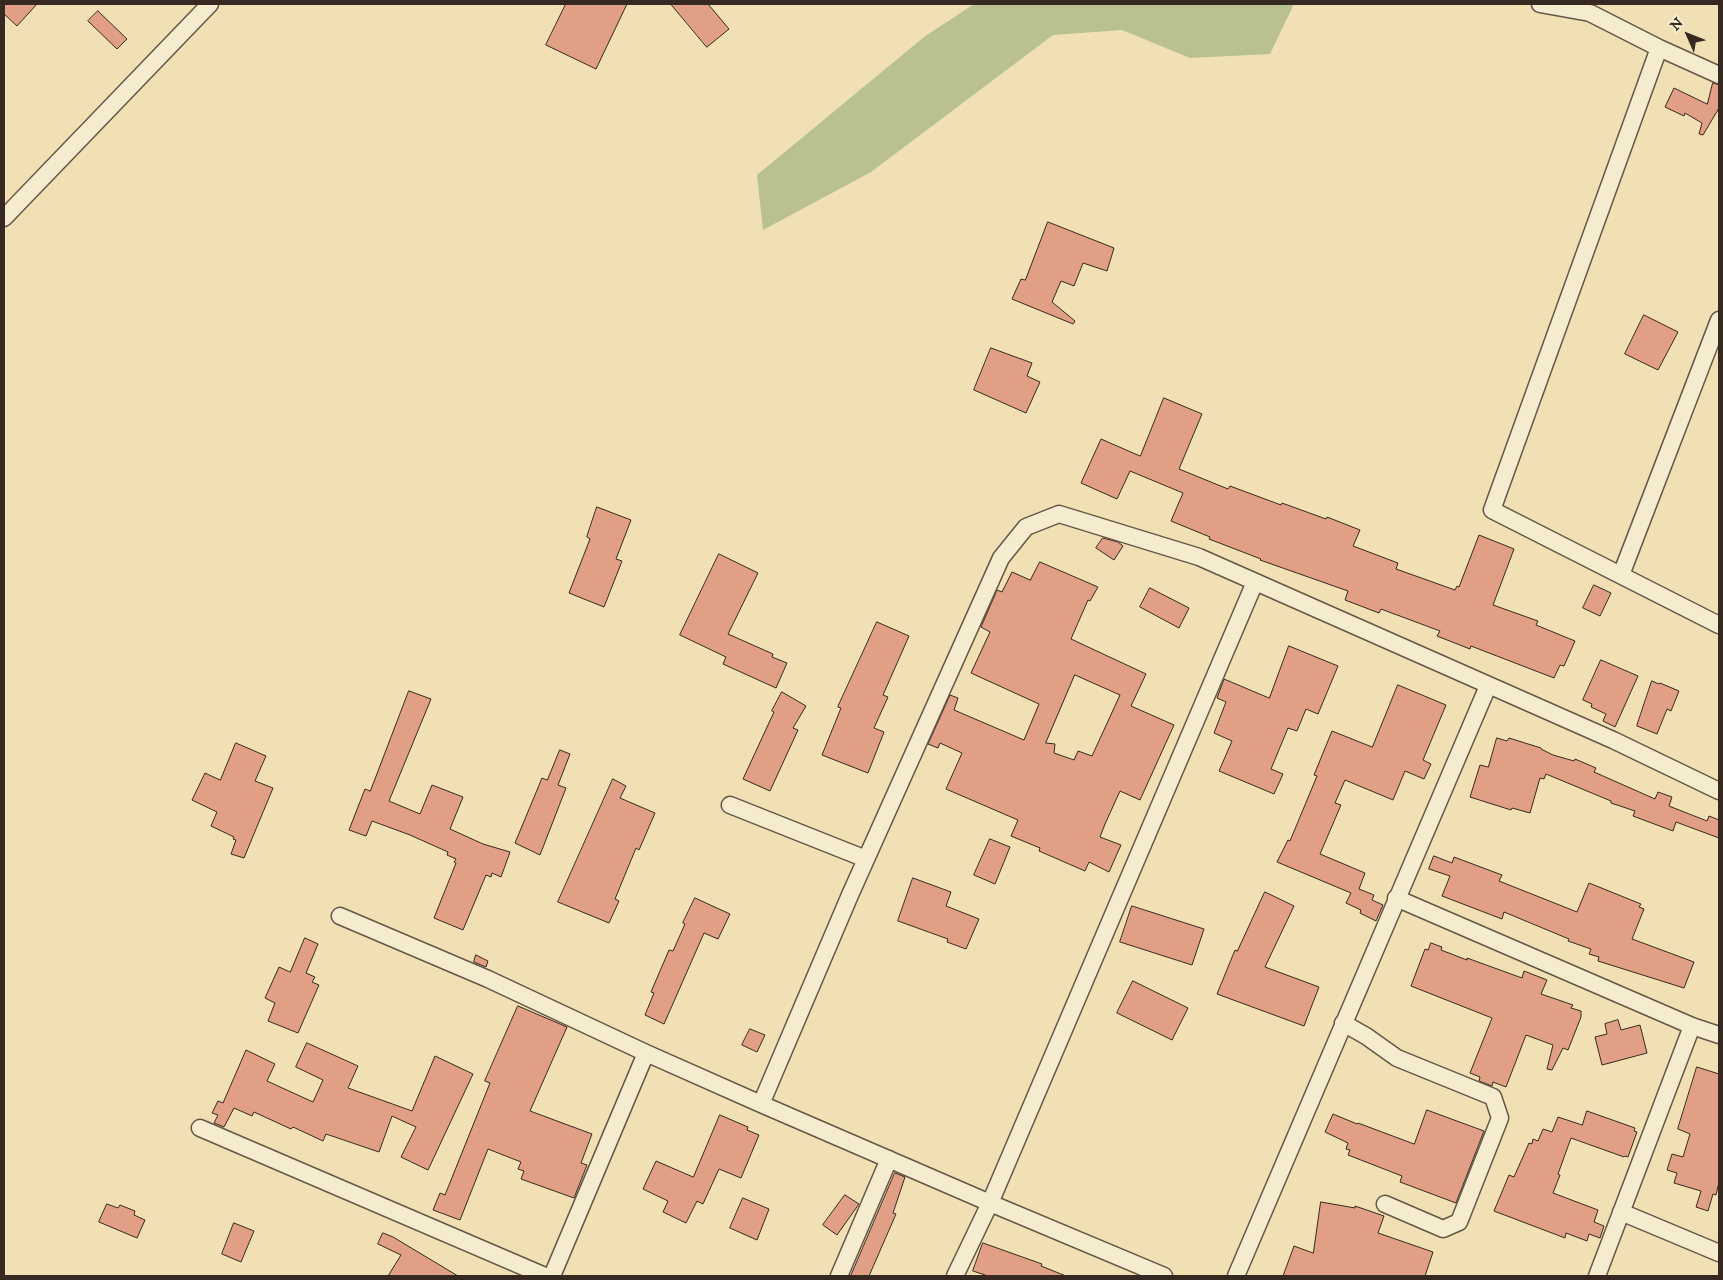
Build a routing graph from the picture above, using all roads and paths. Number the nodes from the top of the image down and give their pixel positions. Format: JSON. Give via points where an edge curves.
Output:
{"nodes":[{"id":1,"x":210,"y":4,"type":"edge"},
{"id":2,"x":1540,"y":4,"type":"edge"},
{"id":3,"x":1659,"y":48,"type":"junction"},
{"id":4,"x":1719,"y":74,"type":"edge"},
{"id":5,"x":4,"y":218,"type":"edge"},
{"id":6,"x":1719,"y":320,"type":"edge"},
{"id":7,"x":1621,"y":575,"type":"junction"},
{"id":8,"x":1255,"y":582,"type":"junction"},
{"id":9,"x":1719,"y":625,"type":"edge"},
{"id":10,"x":1488,"y":686,"type":"junction"},
{"id":11,"x":1718,"y":785,"type":"edge"},
{"id":12,"x":730,"y":804,"type":"dead end"},
{"id":13,"x":866,"y":859,"type":"junction"},
{"id":14,"x":1396,"y":898,"type":"junction"},
{"id":15,"x":340,"y":916,"type":"dead end"},
{"id":16,"x":1343,"y":1023,"type":"junction"},
{"id":17,"x":1692,"y":1026,"type":"junction"},
{"id":18,"x":1719,"y":1036,"type":"edge"},
{"id":19,"x":646,"y":1053,"type":"junction"},
{"id":20,"x":761,"y":1104,"type":"junction"},
{"id":21,"x":200,"y":1128,"type":"dead end"},
{"id":22,"x":890,"y":1159,"type":"junction"},
{"id":23,"x":990,"y":1203,"type":"junction"},
{"id":24,"x":1385,"y":1204,"type":"dead end"},
{"id":25,"x":1621,"y":1212,"type":"junction"},
{"id":26,"x":1719,"y":1253,"type":"edge"},
{"id":27,"x":1138,"y":1271,"type":"edge"},
{"id":28,"x":545,"y":1276,"type":"edge"},
{"id":29,"x":552,"y":1276,"type":"edge"},
{"id":30,"x":839,"y":1276,"type":"edge"},
{"id":31,"x":955,"y":1276,"type":"edge"},
{"id":32,"x":1164,"y":1276,"type":"edge"},
{"id":33,"x":1236,"y":1276,"type":"edge"},
{"id":34,"x":1597,"y":1276,"type":"edge"}],
"edges":[{"from":1,"to":5,"type":"street"},
{"from":2,"to":3,"type":"street","via":[[1590,13]]},
{"from":3,"to":4,"type":"street"},
{"from":3,"to":7,"type":"street","via":[[1492,510]]},
{"from":6,"to":7,"type":"street"},
{"from":7,"to":9,"type":"street"},
{"from":8,"to":10,"type":"street"},
{"from":8,"to":13,"type":"street","via":[[1199,557],[1059,514],[1026,527],[1001,558]]},
{"from":8,"to":23,"type":"street"},
{"from":10,"to":11,"type":"street"},
{"from":10,"to":14,"type":"street"},
{"from":12,"to":13,"type":"street"},
{"from":13,"to":20,"type":"street"},
{"from":14,"to":16,"type":"street"},
{"from":14,"to":17,"type":"street"},
{"from":15,"to":19,"type":"street","via":[[488,979]]},
{"from":16,"to":24,"type":"street","via":[[1397,1058],[1493,1097],[1500,1118],[1459,1222],[1443,1229]]},
{"from":16,"to":33,"type":"street"},
{"from":17,"to":18,"type":"street"},
{"from":17,"to":25,"type":"street"},
{"from":19,"to":20,"type":"street"},
{"from":19,"to":29,"type":"street"},
{"from":20,"to":22,"type":"street"},
{"from":21,"to":28,"type":"street"},
{"from":22,"to":23,"type":"street"},
{"from":22,"to":30,"type":"street"},
{"from":23,"to":27,"type":"street"},
{"from":23,"to":31,"type":"street"},
{"from":25,"to":26,"type":"street"},
{"from":25,"to":34,"type":"street"},
{"from":27,"to":32,"type":"street"}]}
